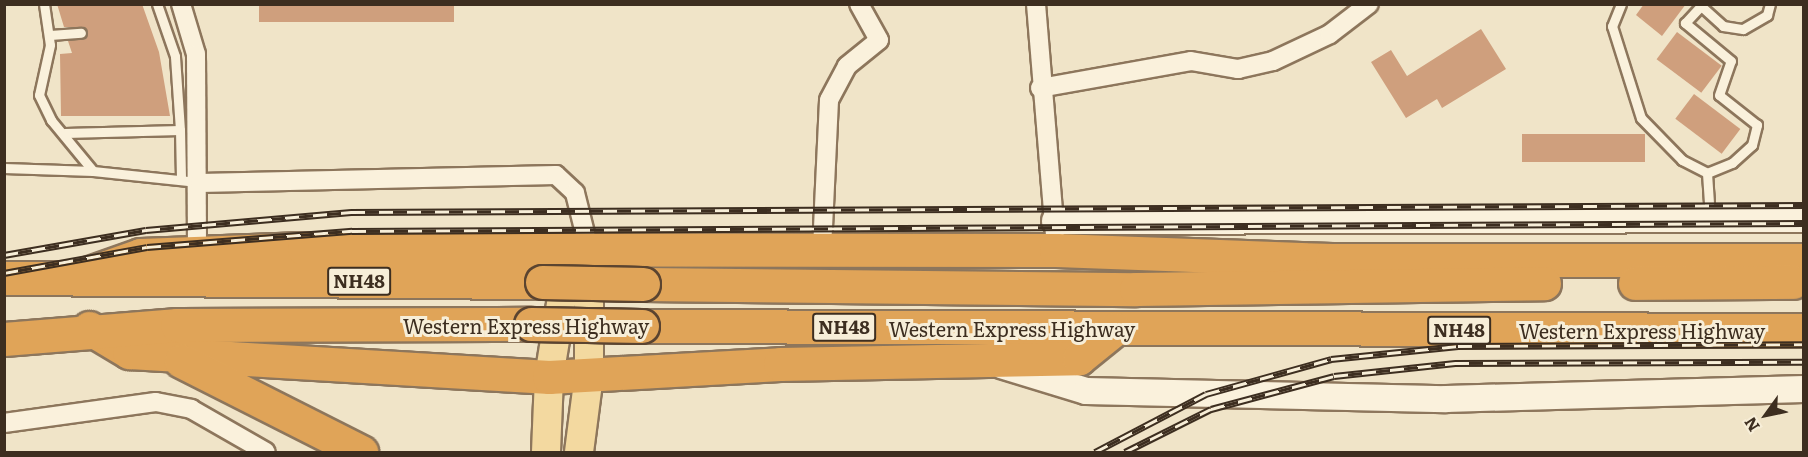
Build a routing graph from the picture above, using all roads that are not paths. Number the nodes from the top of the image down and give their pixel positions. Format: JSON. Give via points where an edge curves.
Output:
{"nodes":[{"id":1,"x":44,"y":4,"type":"edge"},
{"id":2,"x":157,"y":4,"type":"edge"},
{"id":3,"x":181,"y":4,"type":"edge"},
{"id":4,"x":859,"y":4,"type":"edge"},
{"id":5,"x":1036,"y":4,"type":"edge"},
{"id":6,"x":1370,"y":4,"type":"edge"},
{"id":7,"x":1621,"y":4,"type":"edge"},
{"id":8,"x":1770,"y":4,"type":"edge"},
{"id":9,"x":81,"y":33,"type":"dead end"},
{"id":10,"x":50,"y":35,"type":"junction"},
{"id":11,"x":1040,"y":88,"type":"junction"},
{"id":12,"x":180,"y":130,"type":"junction"},
{"id":13,"x":65,"y":133,"type":"junction"},
{"id":14,"x":4,"y":168,"type":"edge"},
{"id":15,"x":93,"y":171,"type":"junction"},
{"id":16,"x":1707,"y":173,"type":"junction"},
{"id":17,"x":181,"y":179,"type":"junction"},
{"id":18,"x":200,"y":183,"type":"junction"},
{"id":19,"x":1803,"y":219,"type":"edge"},
{"id":20,"x":1710,"y":220,"type":"junction"},
{"id":21,"x":1055,"y":236,"type":"junction"},
{"id":22,"x":580,"y":249,"type":"junction"},
{"id":23,"x":822,"y":249,"type":"junction"},
{"id":24,"x":197,"y":251,"type":"junction"},
{"id":25,"x":1803,"y":260,"type":"edge"},
{"id":26,"x":78,"y":277,"type":"junction"},
{"id":27,"x":4,"y":278,"type":"edge"},
{"id":28,"x":1803,"y":282,"type":"edge"},
{"id":29,"x":1094,"y":288,"type":"junction"},
{"id":30,"x":88,"y":328,"type":"junction"},
{"id":31,"x":1114,"y":329,"type":"junction"},
{"id":32,"x":1803,"y":330,"type":"edge"},
{"id":33,"x":4,"y":339,"type":"edge"},
{"id":34,"x":166,"y":354,"type":"junction"},
{"id":35,"x":986,"y":360,"type":"junction"},
{"id":36,"x":589,"y":375,"type":"junction"},
{"id":37,"x":549,"y":377,"type":"junction"},
{"id":38,"x":1803,"y":389,"type":"edge"},
{"id":39,"x":4,"y":423,"type":"edge"},
{"id":40,"x":266,"y":453,"type":"edge"},
{"id":41,"x":361,"y":453,"type":"edge"},
{"id":42,"x":546,"y":453,"type":"edge"},
{"id":43,"x":579,"y":453,"type":"edge"}],
"edges":[{"from":1,"to":10,"type":"lane"},
{"from":2,"to":12,"type":"lane","via":[[175,56]]},
{"from":3,"to":18,"type":"street","via":[[196,54]]},
{"from":4,"to":23,"type":"street","via":[[879,40],[847,66],[829,100]]},
{"from":5,"to":11,"type":"street"},
{"from":6,"to":11,"type":"street","via":[[1329,34],[1273,61],[1238,69],[1191,61]]},
{"from":7,"to":16,"type":"lane","via":[[1612,26],[1641,118],[1682,160]]},
{"from":8,"to":16,"type":"lane","via":[[1767,15],[1743,29],[1723,26],[1701,6],[1685,23],[1731,61],[1719,95],[1757,125],[1752,145],[1732,163]]},
{"from":9,"to":10,"type":"lane"},
{"from":10,"to":13,"type":"lane","via":[[37,85],[45,110]]},
{"from":11,"to":21,"type":"street"},
{"from":12,"to":13,"type":"lane"},
{"from":12,"to":17,"type":"lane"},
{"from":13,"to":15,"type":"lane"},
{"from":14,"to":15,"type":"lane"},
{"from":15,"to":17,"type":"lane"},
{"from":16,"to":20,"type":"lane"},
{"from":17,"to":18,"type":"lane"},
{"from":18,"to":22,"type":"street","via":[[556,176],[574,193]]},
{"from":18,"to":24,"type":"street"},
{"from":19,"to":20,"type":"street"},
{"from":20,"to":21,"type":"street"},
{"from":21,"to":23,"type":"highway"},
{"from":21,"to":25,"type":"highway","via":[[1332,260]]},
{"from":21,"to":29,"type":"highway"},
{"from":22,"to":23,"type":"highway"},
{"from":22,"to":24,"type":"highway"},
{"from":22,"to":36,"type":"main road"},
{"from":22,"to":37,"type":"main road"},
{"from":24,"to":26,"type":"highway","via":[[140,255]]},
{"from":26,"to":27,"type":"highway","name":"Western Express Highway","number":"NH48"},
{"from":26,"to":29,"type":"highway","name":"Western Express Highway","number":"NH48","bridge":true},
{"from":28,"to":29,"type":"highway","name":"Western Express Highway","number":"NH48"},
{"from":30,"to":31,"type":"highway","name":"Western Express Highway","number":"NH48","bridge":true,"via":[[531,324]]},
{"from":30,"to":33,"type":"highway","name":"Western Express Highway","number":"NH48"},
{"from":30,"to":34,"type":"highway","via":[[129,352]]},
{"from":31,"to":32,"type":"highway","name":"Western Express Highway","number":"NH48"},
{"from":31,"to":35,"type":"highway","via":[[1079,358]]},
{"from":34,"to":37,"type":"highway"},
{"from":34,"to":41,"type":"highway"},
{"from":35,"to":36,"type":"highway","via":[[780,364]]},
{"from":35,"to":38,"type":"street","via":[[1086,391],[1446,399]]},
{"from":36,"to":37,"type":"highway"},
{"from":36,"to":43,"type":"main road"},
{"from":37,"to":42,"type":"main road"},
{"from":39,"to":40,"type":"street","via":[[156,402],[191,409]]}]}
